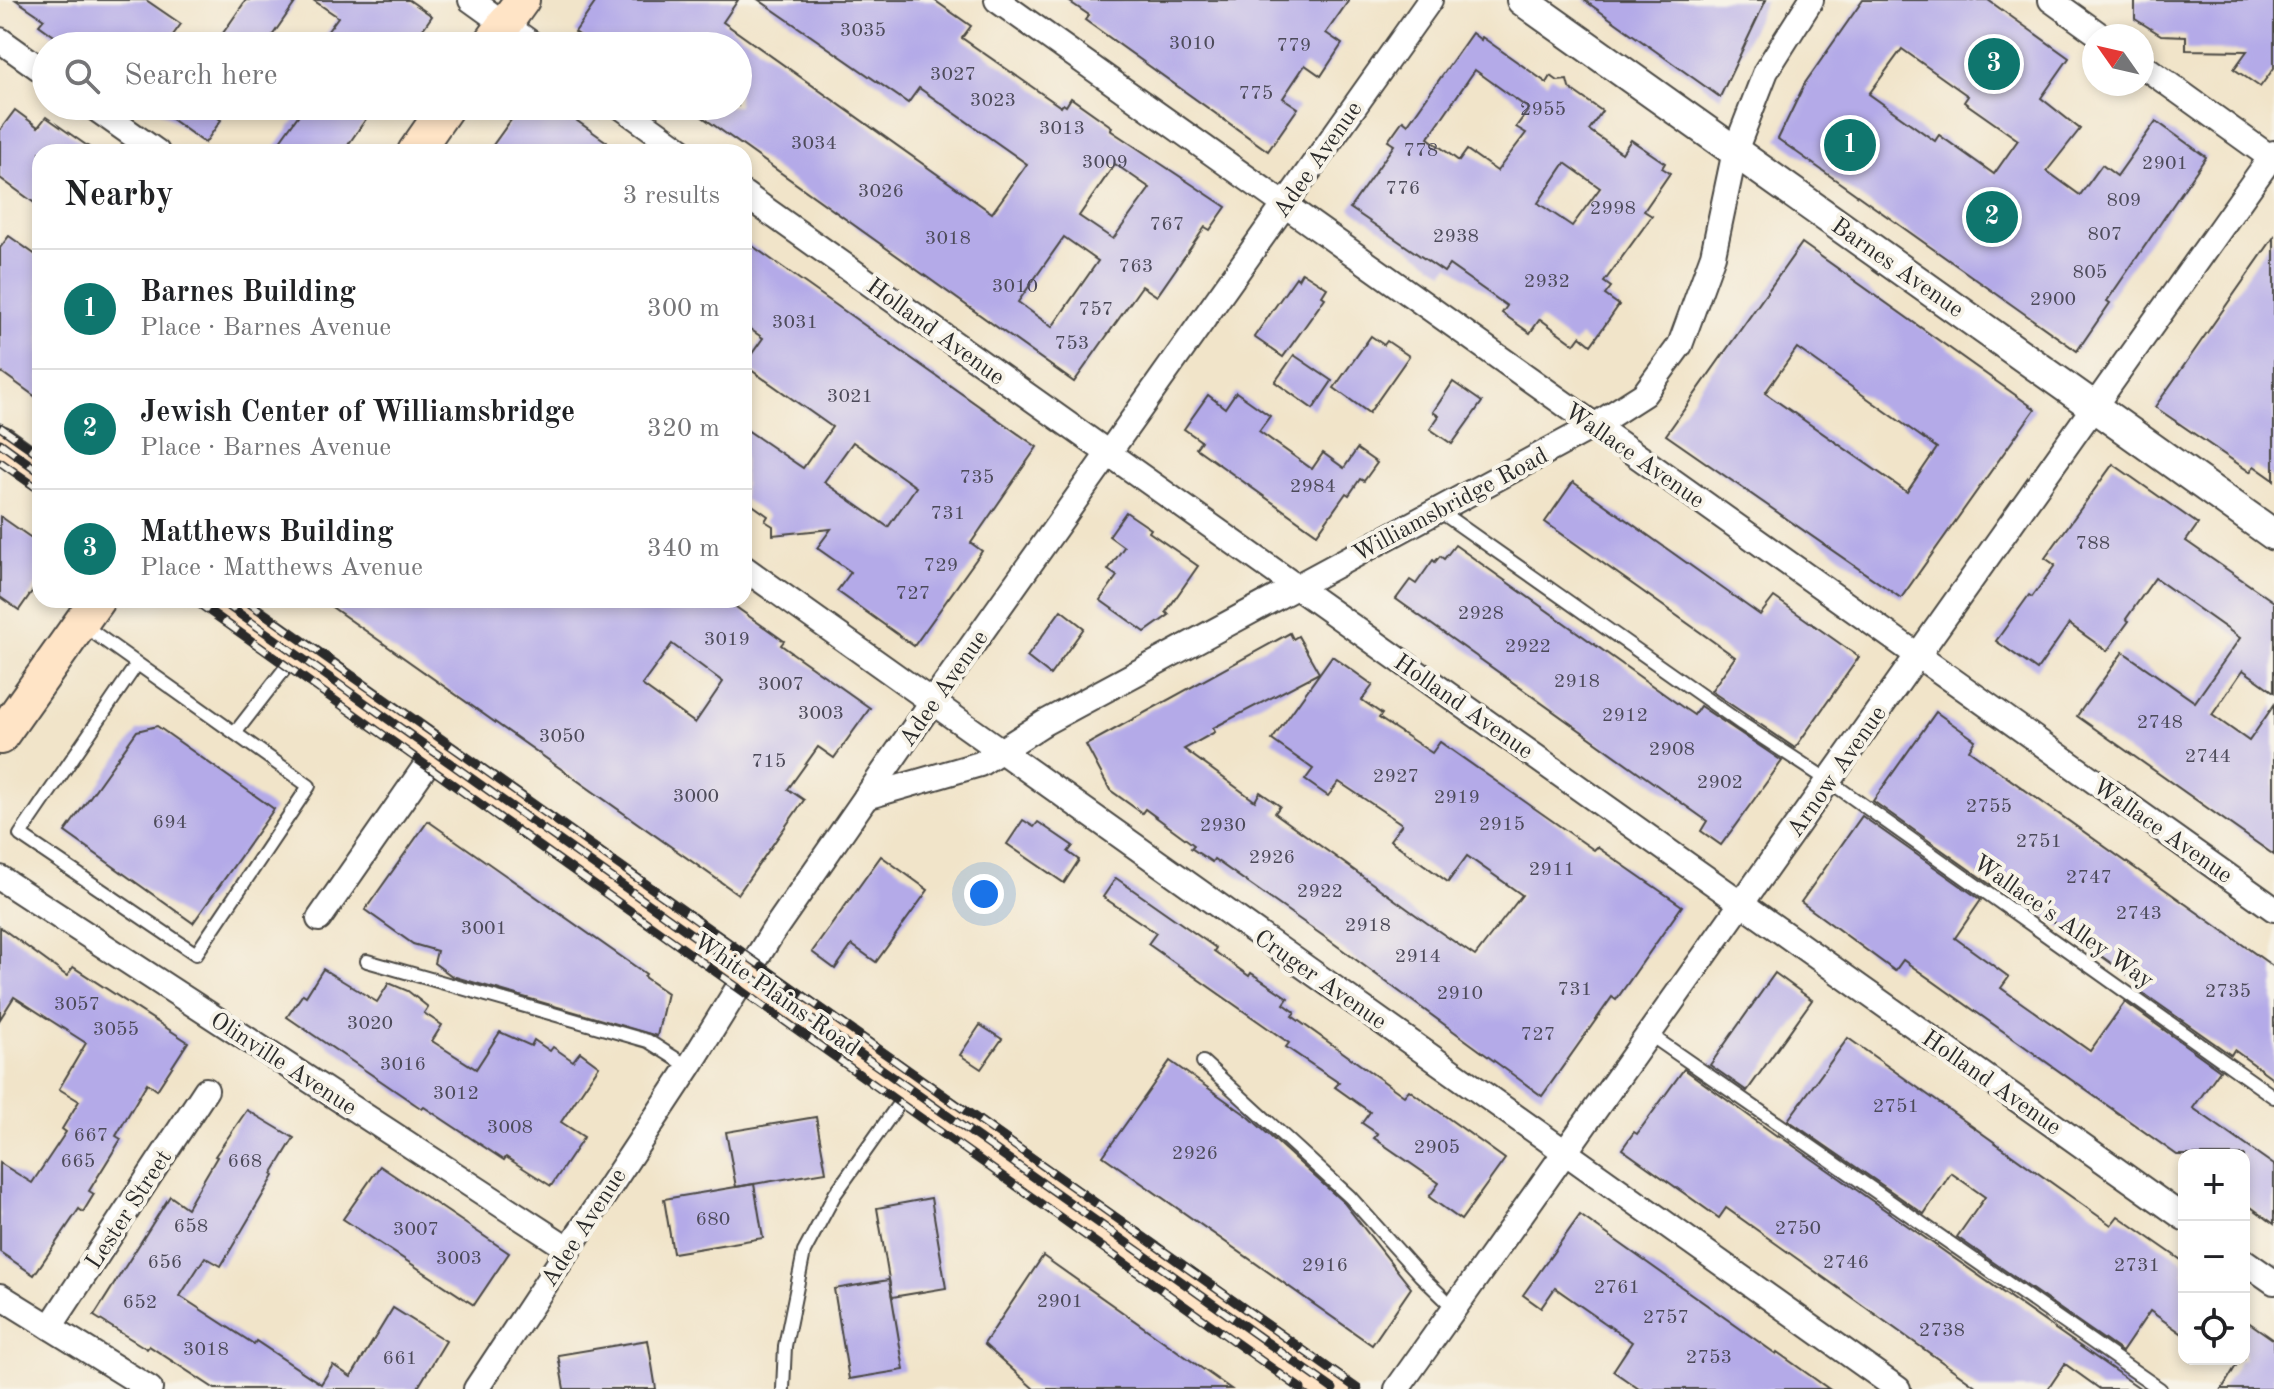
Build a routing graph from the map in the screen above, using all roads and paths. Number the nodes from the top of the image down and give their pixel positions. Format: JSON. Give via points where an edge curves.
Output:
{"nodes":[{"id":1,"x":471,"y":0,"type":"edge"},
{"id":2,"x":997,"y":0,"type":"edge"},
{"id":3,"x":1430,"y":0,"type":"edge"},
{"id":4,"x":1522,"y":0,"type":"edge"},
{"id":5,"x":1811,"y":0,"type":"edge"},
{"id":6,"x":2051,"y":0,"type":"edge"},
{"id":7,"x":505,"y":23,"type":"edge"},
{"id":8,"x":2084,"y":24,"type":"edge"},
{"id":9,"x":0,"y":40,"type":"edge"},
{"id":10,"x":32,"y":63,"type":"edge"},
{"id":11,"x":2154,"y":73,"type":"edge"},
{"id":12,"x":112,"y":120,"type":"edge"},
{"id":13,"x":437,"y":120,"type":"edge"},
{"id":14,"x":639,"y":120,"type":"edge"},
{"id":15,"x":146,"y":144,"type":"edge"},
{"id":16,"x":421,"y":144,"type":"edge"},
{"id":17,"x":673,"y":144,"type":"edge"},
{"id":18,"x":1735,"y":151,"type":"junction"},
{"id":19,"x":2273,"y":157,"type":"edge"},
{"id":20,"x":752,"y":200,"type":"edge"},
{"id":21,"x":1285,"y":205,"type":"junction"},
{"id":22,"x":2094,"y":407,"type":"junction"},
{"id":23,"x":1594,"y":426,"type":"junction"},
{"id":24,"x":0,"y":443,"type":"edge"},
{"id":25,"x":1108,"y":453,"type":"junction"},
{"id":26,"x":32,"y":466,"type":"edge"},
{"id":27,"x":1438,"y":510,"type":"junction"},
{"id":28,"x":2274,"y":535,"type":"edge"},
{"id":29,"x":752,"y":574,"type":"edge"},
{"id":30,"x":1296,"y":586,"type":"junction"},
{"id":31,"x":232,"y":608,"type":"edge"},
{"id":32,"x":89,"y":612,"type":"edge"},
{"id":33,"x":297,"y":653,"type":"junction"},
{"id":34,"x":1918,"y":655,"type":"junction"},
{"id":35,"x":137,"y":664,"type":"junction"},
{"id":36,"x":932,"y":702,"type":"junction"},
{"id":37,"x":235,"y":733,"type":"junction"},
{"id":38,"x":0,"y":737,"type":"edge"},
{"id":39,"x":436,"y":751,"type":"junction"},
{"id":40,"x":1001,"y":751,"type":"junction"},
{"id":41,"x":1829,"y":781,"type":"junction"},
{"id":42,"x":866,"y":797,"type":"junction"},
{"id":43,"x":0,"y":878,"type":"edge"},
{"id":44,"x":1742,"y":904,"type":"junction"},
{"id":45,"x":2274,"y":909,"type":"edge"},
{"id":46,"x":319,"y":919,"type":"dead end"},
{"id":47,"x":367,"y":961,"type":"dead end"},
{"id":48,"x":748,"y":974,"type":"junction"},
{"id":49,"x":1649,"y":1034,"type":"junction"},
{"id":50,"x":1203,"y":1062,"type":"dead end"},
{"id":51,"x":689,"y":1067,"type":"junction"},
{"id":52,"x":910,"y":1089,"type":"junction"},
{"id":53,"x":206,"y":1090,"type":"dead end"},
{"id":54,"x":2274,"y":1097,"type":"edge"},
{"id":55,"x":1565,"y":1153,"type":"junction"},
{"id":56,"x":2178,"y":1214,"type":"edge"},
{"id":57,"x":569,"y":1249,"type":"junction"},
{"id":58,"x":2250,"y":1265,"type":"edge"},
{"id":59,"x":2274,"y":1282,"type":"edge"},
{"id":60,"x":0,"y":1296,"type":"edge"},
{"id":61,"x":1454,"y":1308,"type":"junction"},
{"id":62,"x":50,"y":1327,"type":"junction"},
{"id":63,"x":150,"y":1389,"type":"edge"},
{"id":64,"x":476,"y":1389,"type":"edge"},
{"id":65,"x":783,"y":1389,"type":"edge"},
{"id":66,"x":1333,"y":1389,"type":"edge"},
{"id":67,"x":1397,"y":1389,"type":"edge"},
{"id":68,"x":1898,"y":1389,"type":"edge"},
{"id":69,"x":2160,"y":1389,"type":"edge"}],
"edges":[{"from":1,"to":7,"type":"street"},
{"from":2,"to":21,"type":"street","name":"Wallace Avenue"},
{"from":3,"to":21,"type":"street","name":"Adee Avenue"},
{"from":4,"to":18,"type":"street","name":"Barnes Avenue"},
{"from":5,"to":18,"type":"street","name":"Williamsbridge Road","via":[[1766,71]]},
{"from":6,"to":8,"type":"street"},
{"from":9,"to":10,"type":"street"},
{"from":11,"to":19,"type":"street"},
{"from":12,"to":15,"type":"street"},
{"from":13,"to":16,"type":"main road"},
{"from":14,"to":17,"type":"street"},
{"from":18,"to":22,"type":"street","name":"Barnes Avenue"},
{"from":18,"to":23,"type":"street","name":"Williamsbridge Road","via":[[1713,255],[1680,345],[1644,394]]},
{"from":19,"to":22,"type":"street","name":"Arnow Avenue"},
{"from":20,"to":25,"type":"street","name":"Holland Avenue"},
{"from":21,"to":23,"type":"street","name":"Wallace Avenue"},
{"from":21,"to":25,"type":"street","name":"Adee Avenue"},
{"from":22,"to":28,"type":"street","name":"Barnes Avenue"},
{"from":22,"to":34,"type":"street","name":"Arnow Avenue"},
{"from":23,"to":27,"type":"street","name":"Williamsbridge Road"},
{"from":23,"to":34,"type":"street","name":"Wallace Avenue"},
{"from":24,"to":26,"type":"main road"},
{"from":25,"to":30,"type":"street","name":"Holland Avenue"},
{"from":25,"to":36,"type":"street","name":"Adee Avenue"},
{"from":27,"to":30,"type":"street","name":"Williamsbridge Road"},
{"from":27,"to":41,"type":"lane","name":"Wallace's Alley Way"},
{"from":29,"to":36,"type":"street","name":"Cruger Avenue"},
{"from":30,"to":40,"type":"street","name":"Williamsbridge Road"},
{"from":30,"to":44,"type":"street","name":"Holland Avenue"},
{"from":31,"to":33,"type":"main road","name":"White Plains Road"},
{"from":32,"to":35,"type":"lane"},
{"from":32,"to":38,"type":"main road"},
{"from":33,"to":37,"type":"lane"},
{"from":33,"to":39,"type":"main road","name":"White Plains Road"},
{"from":34,"to":41,"type":"street","name":"Arnow Avenue"},
{"from":34,"to":45,"type":"street","name":"Wallace Avenue"},
{"from":35,"to":37,"type":"lane"},
{"from":35,"to":37,"type":"lane","via":[[20,835],[196,954],[309,786]]},
{"from":36,"to":40,"type":"street","name":"Cruger Avenue"},
{"from":36,"to":42,"type":"street","name":"Adee Avenue"},
{"from":39,"to":46,"type":"street"},
{"from":39,"to":48,"type":"main road","name":"White Plains Road"},
{"from":40,"to":42,"type":"street","name":"Williamsbridge Road","via":[[980,764]]},
{"from":40,"to":55,"type":"street","name":"Cruger Avenue"},
{"from":41,"to":44,"type":"street","name":"Arnow Avenue"},
{"from":41,"to":54,"type":"lane","name":"Wallace's Alley Way"},
{"from":42,"to":48,"type":"street","name":"Adee Avenue"},
{"from":43,"to":57,"type":"street","name":"Olinville Avenue"},
{"from":44,"to":49,"type":"street","name":"Arnow Avenue"},
{"from":44,"to":56,"type":"street","name":"Holland Avenue"},
{"from":47,"to":51,"type":"lane","via":[[648,1041]]},
{"from":48,"to":51,"type":"street","name":"Adee Avenue"},
{"from":48,"to":52,"type":"main road","name":"White Plains Road"},
{"from":49,"to":55,"type":"street","name":"Arnow Avenue"},
{"from":49,"to":69,"type":"lane"},
{"from":50,"to":61,"type":"lane","via":[[1350,1197]]},
{"from":51,"to":57,"type":"street","name":"Adee Avenue"},
{"from":52,"to":65,"type":"lane","via":[[835,1194],[804,1252],[785,1346]]},
{"from":52,"to":66,"type":"main road","name":"White Plains Road"},
{"from":53,"to":62,"type":"street","name":"Lester Street"},
{"from":55,"to":61,"type":"street","name":"Arnow Avenue"},
{"from":55,"to":68,"type":"street","name":"Cruger Avenue"},
{"from":57,"to":64,"type":"street","name":"Adee Avenue"},
{"from":58,"to":59,"type":"street"},
{"from":60,"to":62,"type":"street"},
{"from":61,"to":67,"type":"street","name":"Arnow Avenue"},
{"from":62,"to":63,"type":"street"}]}
